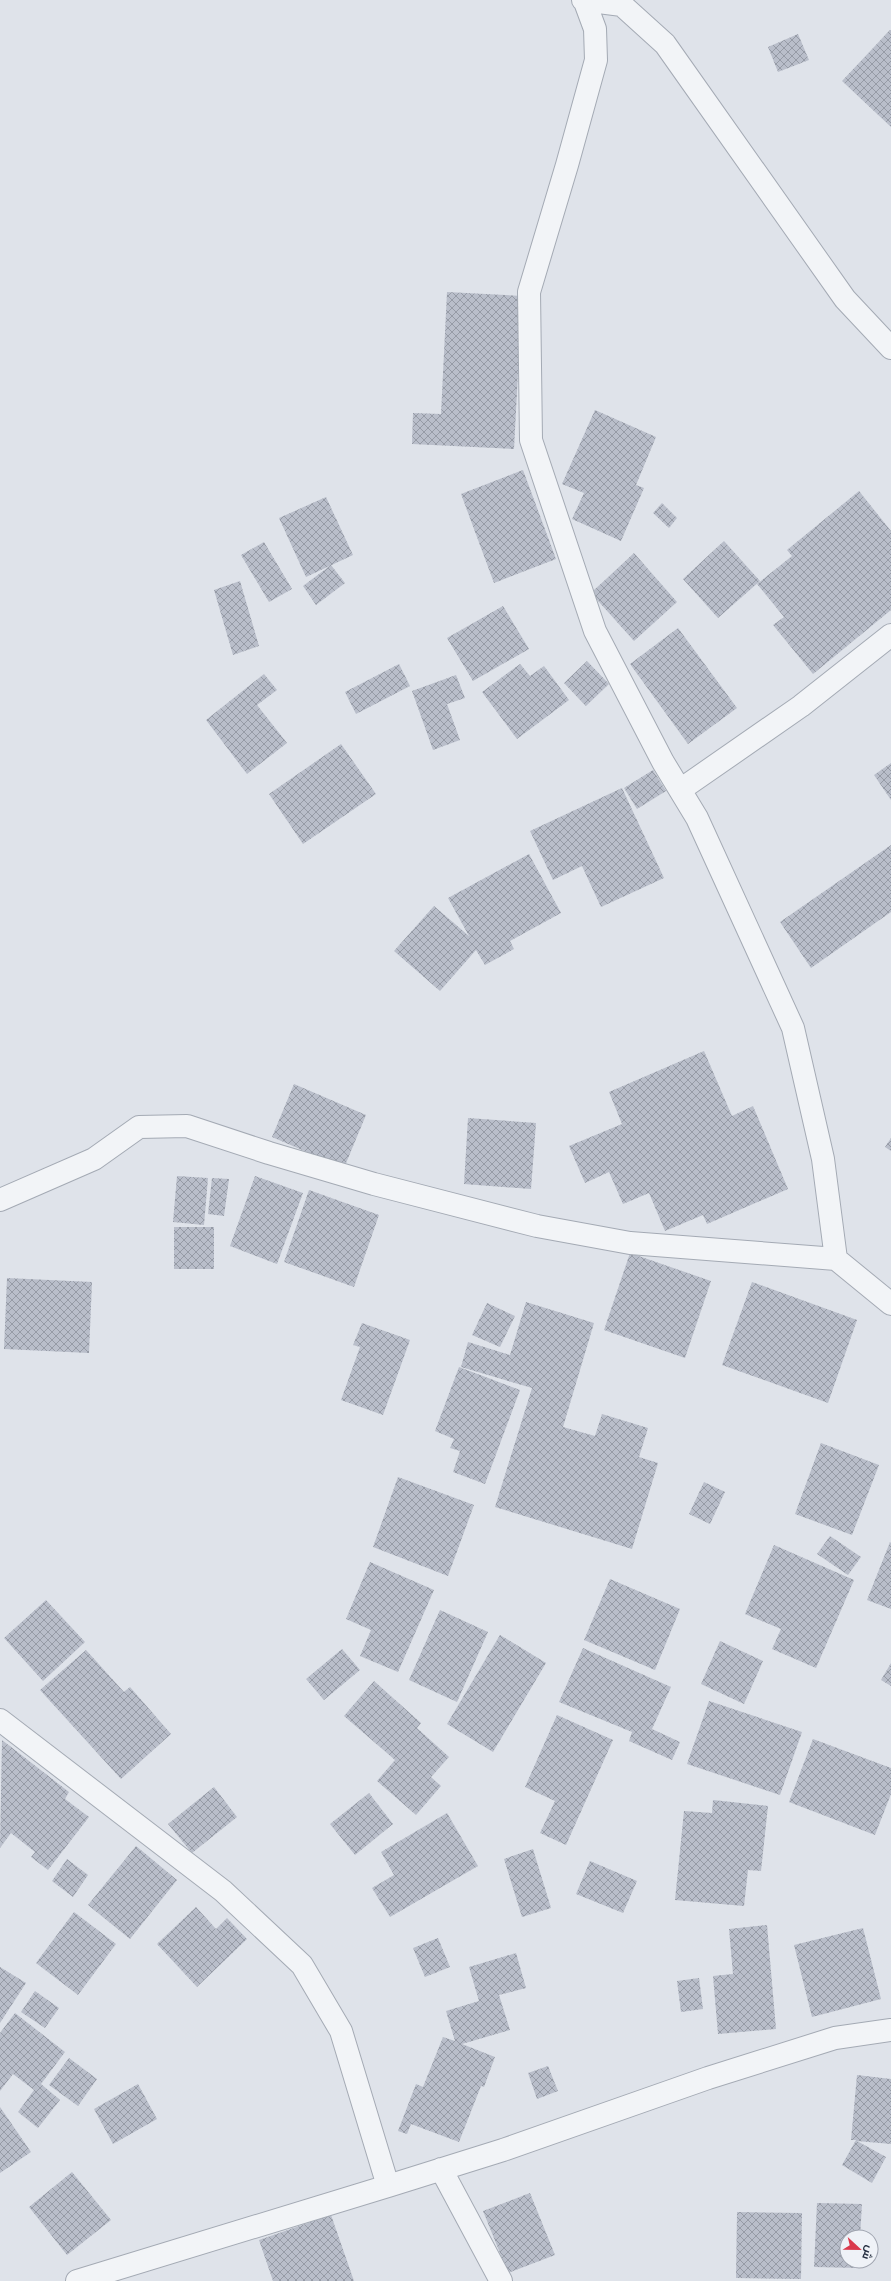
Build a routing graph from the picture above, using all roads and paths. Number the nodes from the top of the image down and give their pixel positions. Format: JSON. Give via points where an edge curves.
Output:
{"nodes":[{"id":1,"x":584,"y":1,"type":"edge"},
{"id":2,"x":891,"y":348,"type":"edge"},
{"id":3,"x":891,"y":635,"type":"edge"},
{"id":4,"x":680,"y":790,"type":"junction"},
{"id":5,"x":0,"y":1200,"type":"edge"},
{"id":6,"x":836,"y":1259,"type":"junction"},
{"id":7,"x":891,"y":1304,"type":"edge"},
{"id":8,"x":0,"y":1720,"type":"edge"},
{"id":9,"x":891,"y":2030,"type":"edge"},
{"id":10,"x":442,"y":2169,"type":"junction"},
{"id":11,"x":388,"y":2186,"type":"junction"},
{"id":12,"x":78,"y":2281,"type":"edge"},
{"id":13,"x":501,"y":2281,"type":"edge"}],
"edges":[{"from":1,"to":2,"type":"street","via":[[622,5],[665,44],[845,299]]},
{"from":1,"to":4,"type":"street","via":[[595,29],[596,60],[568,165],[529,292],[531,440],[595,631]]},
{"from":3,"to":4,"type":"street","via":[[801,706]]},
{"from":4,"to":6,"type":"street","via":[[697,818],[793,1028],[823,1159]]},
{"from":5,"to":6,"type":"street","via":[[94,1159],[139,1127],[187,1126],[374,1184],[537,1226],[630,1243]]},
{"from":6,"to":7,"type":"street"},
{"from":8,"to":11,"type":"street","via":[[223,1891],[302,1965],[341,2031]]},
{"from":9,"to":10,"type":"street","via":[[835,2038],[708,2078]]},
{"from":10,"to":11,"type":"street"},
{"from":10,"to":13,"type":"street"},
{"from":11,"to":12,"type":"street"}]}
